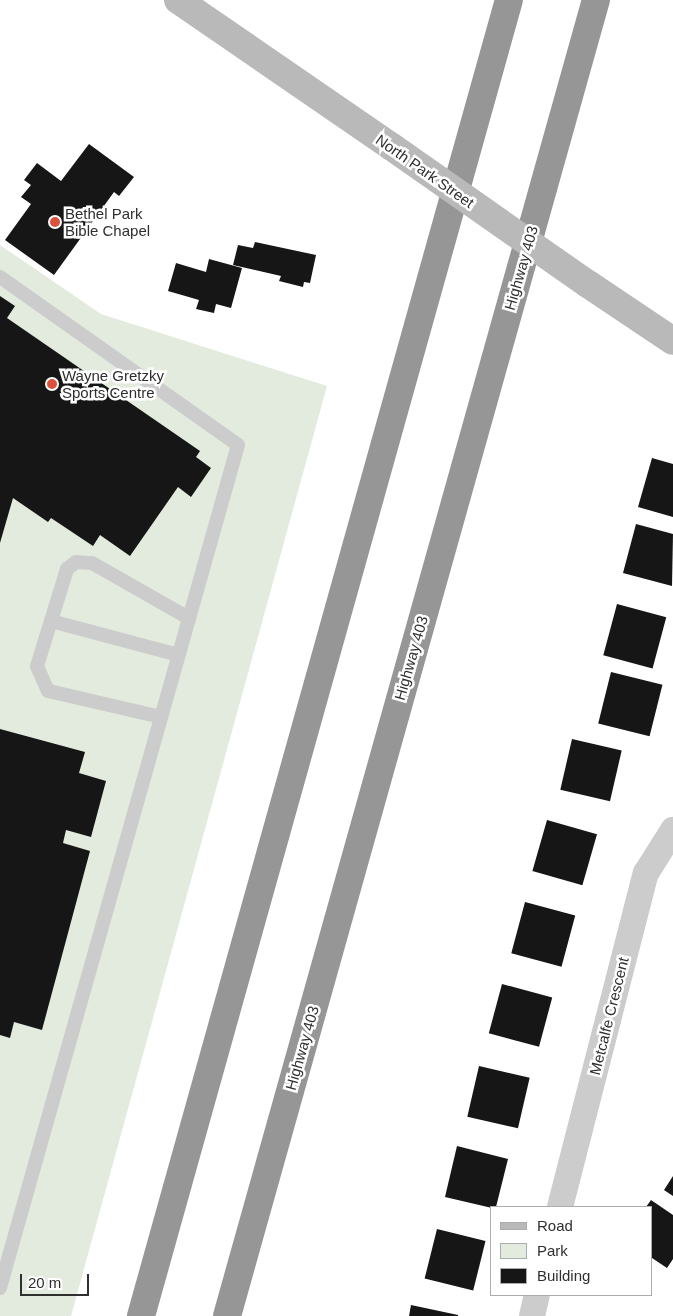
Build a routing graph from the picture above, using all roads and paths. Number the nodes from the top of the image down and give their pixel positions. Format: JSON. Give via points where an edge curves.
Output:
{"nodes":[{"id":1,"x":178,"y":0,"type":"edge"},
{"id":2,"x":509,"y":0,"type":"edge"},
{"id":3,"x":596,"y":0,"type":"edge"},
{"id":4,"x":0,"y":277,"type":"edge"},
{"id":5,"x":673,"y":341,"type":"edge"},
{"id":6,"x":189,"y":618,"type":"junction"},
{"id":7,"x":51,"y":621,"type":"junction"},
{"id":8,"x":179,"y":655,"type":"junction"},
{"id":9,"x":161,"y":717,"type":"junction"},
{"id":10,"x":673,"y":830,"type":"edge"},
{"id":11,"x":560,"y":1206,"type":"edge"},
{"id":12,"x":0,"y":1288,"type":"edge"},
{"id":13,"x":141,"y":1316,"type":"edge"},
{"id":14,"x":227,"y":1316,"type":"edge"}],
"edges":[{"from":1,"to":5,"type":"main road","name":"North Park Street","bridge":true},
{"from":2,"to":13,"type":"highway"},
{"from":3,"to":14,"type":"highway","name":"Highway 403"},
{"from":4,"to":6,"type":"lane","via":[[238,445]]},
{"from":6,"to":7,"type":"lane","via":[[92,563],[76,562],[67,569]]},
{"from":6,"to":8,"type":"lane"},
{"from":7,"to":8,"type":"lane"},
{"from":7,"to":9,"type":"lane","via":[[37,666],[48,691]]},
{"from":8,"to":9,"type":"lane"},
{"from":9,"to":12,"type":"lane"},
{"from":10,"to":11,"type":"street","name":"Metcalfe Crescent","via":[[646,873]]}]}
